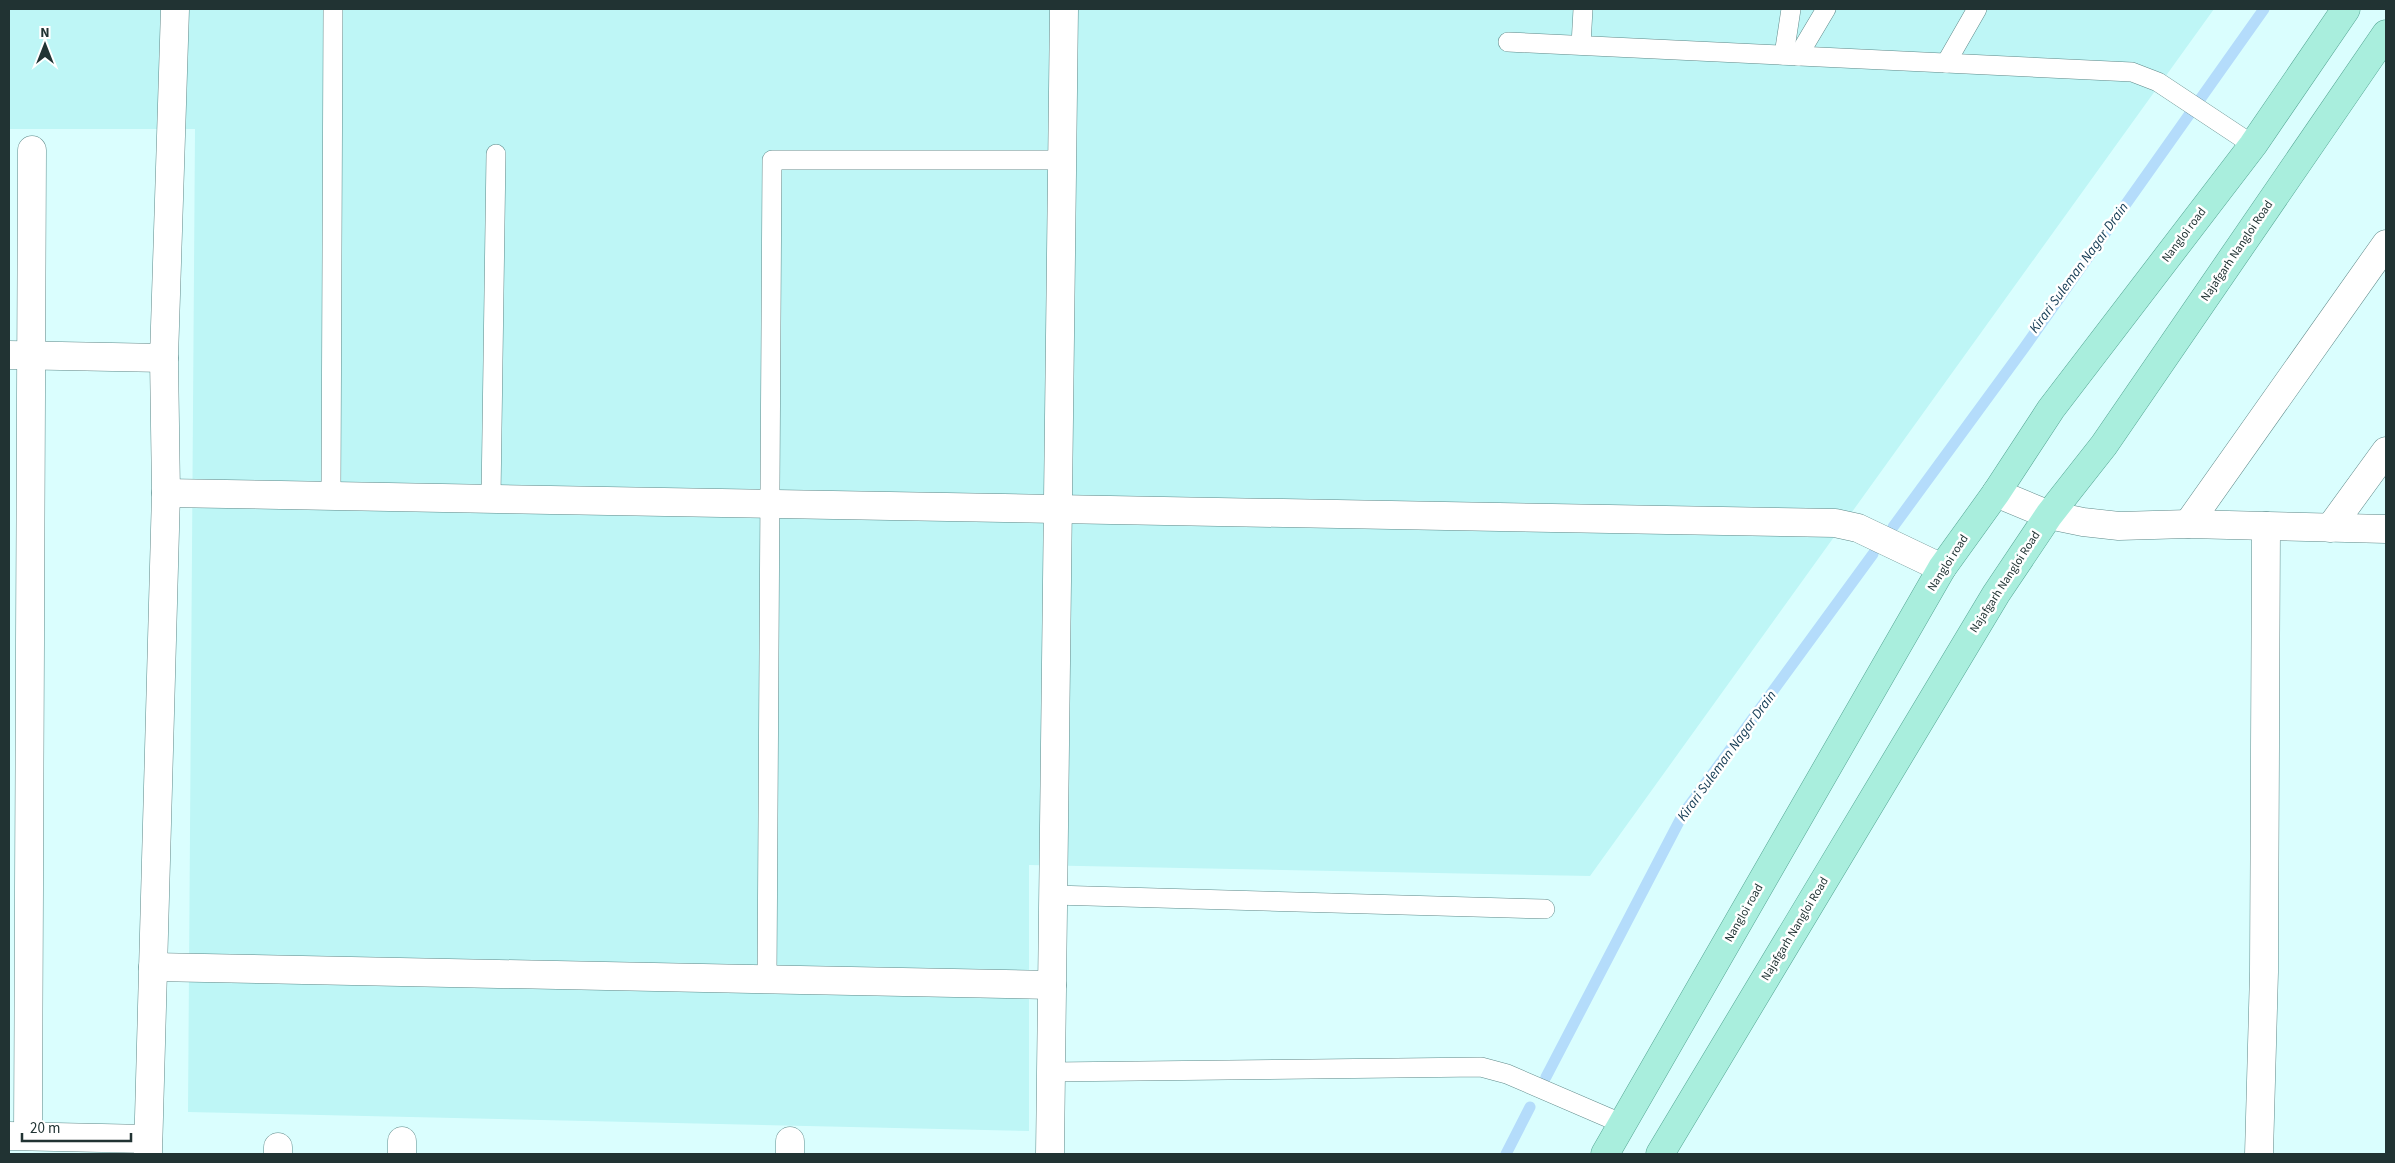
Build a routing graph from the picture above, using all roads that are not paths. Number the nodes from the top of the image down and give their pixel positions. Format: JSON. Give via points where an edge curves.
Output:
{"nodes":[{"id":1,"x":175,"y":9,"type":"edge"},
{"id":2,"x":333,"y":9,"type":"edge"},
{"id":3,"x":1064,"y":9,"type":"edge"},
{"id":4,"x":1583,"y":9,"type":"edge"},
{"id":5,"x":1792,"y":9,"type":"edge"},
{"id":6,"x":1826,"y":9,"type":"edge"},
{"id":7,"x":1977,"y":9,"type":"edge"},
{"id":8,"x":2346,"y":9,"type":"edge"},
{"id":9,"x":2386,"y":34,"type":"edge"},
{"id":10,"x":1508,"y":42,"type":"dead end"},
{"id":11,"x":1581,"y":45,"type":"junction"},
{"id":12,"x":1791,"y":56,"type":"junction"},
{"id":13,"x":1946,"y":63,"type":"junction"},
{"id":14,"x":2253,"y":144,"type":"junction"},
{"id":15,"x":32,"y":150,"type":"dead end"},
{"id":16,"x":496,"y":154,"type":"dead end"},
{"id":17,"x":1062,"y":160,"type":"junction"},
{"id":18,"x":2386,"y":244,"type":"edge"},
{"id":19,"x":21,"y":356,"type":"edge"},
{"id":20,"x":164,"y":358,"type":"junction"},
{"id":21,"x":2386,"y":451,"type":"edge"},
{"id":22,"x":166,"y":493,"type":"junction"},
{"id":23,"x":1996,"y":493,"type":"junction"},
{"id":24,"x":330,"y":495,"type":"junction"},
{"id":25,"x":492,"y":498,"type":"junction"},
{"id":26,"x":771,"y":503,"type":"junction"},
{"id":27,"x":1058,"y":508,"type":"junction"},
{"id":28,"x":2049,"y":515,"type":"junction"},
{"id":29,"x":2188,"y":524,"type":"junction"},
{"id":30,"x":2266,"y":526,"type":"junction"},
{"id":31,"x":2330,"y":528,"type":"junction"},
{"id":32,"x":2386,"y":529,"type":"edge"},
{"id":33,"x":1942,"y":568,"type":"junction"},
{"id":34,"x":1053,"y":895,"type":"junction"},
{"id":35,"x":1545,"y":909,"type":"dead end"},
{"id":36,"x":153,"y":966,"type":"junction"},
{"id":37,"x":767,"y":980,"type":"junction"},
{"id":38,"x":1052,"y":985,"type":"junction"},
{"id":39,"x":1051,"y":1072,"type":"junction"},
{"id":40,"x":1623,"y":1124,"type":"junction"},
{"id":41,"x":19,"y":1136,"type":"edge"},
{"id":42,"x":148,"y":1147,"type":"edge"},
{"id":43,"x":1050,"y":1154,"type":"edge"},
{"id":44,"x":1605,"y":1154,"type":"edge"},
{"id":45,"x":1660,"y":1154,"type":"edge"},
{"id":46,"x":2259,"y":1154,"type":"edge"}],
"edges":[{"from":1,"to":20,"type":"street"},
{"from":2,"to":24,"type":"lane"},
{"from":3,"to":17,"type":"street"},
{"from":4,"to":11,"type":"lane"},
{"from":5,"to":12,"type":"lane"},
{"from":6,"to":12,"type":"lane"},
{"from":7,"to":13,"type":"lane"},
{"from":8,"to":14,"type":"main road","name":"Nangloi road"},
{"from":9,"to":28,"type":"main road","name":"Najafgarh Nangloi Road","via":[[2104,445]]},
{"from":10,"to":11,"type":"lane"},
{"from":11,"to":12,"type":"lane"},
{"from":12,"to":13,"type":"lane"},
{"from":13,"to":14,"type":"lane","via":[[2132,72],[2158,82]]},
{"from":14,"to":23,"type":"main road","name":"Nangloi road","via":[[2051,409]]},
{"from":15,"to":19,"type":"street"},
{"from":16,"to":25,"type":"lane"},
{"from":17,"to":26,"type":"lane","via":[[772,160]]},
{"from":17,"to":27,"type":"street"},
{"from":18,"to":29,"type":"street"},
{"from":19,"to":20,"type":"street"},
{"from":19,"to":41,"type":"street"},
{"from":20,"to":22,"type":"street"},
{"from":21,"to":31,"type":"street"},
{"from":22,"to":24,"type":"street"},
{"from":22,"to":36,"type":"street"},
{"from":23,"to":28,"type":"street"},
{"from":23,"to":33,"type":"main road","name":"Nangloi road"},
{"from":24,"to":25,"type":"street"},
{"from":25,"to":26,"type":"street"},
{"from":26,"to":27,"type":"street"},
{"from":26,"to":37,"type":"lane"},
{"from":27,"to":33,"type":"street","via":[[1835,523],[1858,528]]},
{"from":27,"to":34,"type":"street"},
{"from":28,"to":29,"type":"street","via":[[2119,526]]},
{"from":28,"to":45,"type":"main road","name":"Najafgarh Nangloi Road","via":[[1996,594]]},
{"from":29,"to":30,"type":"street"},
{"from":30,"to":31,"type":"street"},
{"from":30,"to":46,"type":"street","via":[[2264,972]]},
{"from":31,"to":32,"type":"street"},
{"from":33,"to":40,"type":"main road","name":"Nangloi road"},
{"from":34,"to":35,"type":"lane"},
{"from":34,"to":38,"type":"street"},
{"from":36,"to":37,"type":"street"},
{"from":36,"to":42,"type":"street"},
{"from":37,"to":38,"type":"street"},
{"from":38,"to":39,"type":"street"},
{"from":39,"to":40,"type":"lane","via":[[1481,1067],[1507,1074]]},
{"from":39,"to":43,"type":"street"},
{"from":40,"to":44,"type":"main road","name":"Nangloi road"},
{"from":41,"to":42,"type":"street"}]}
